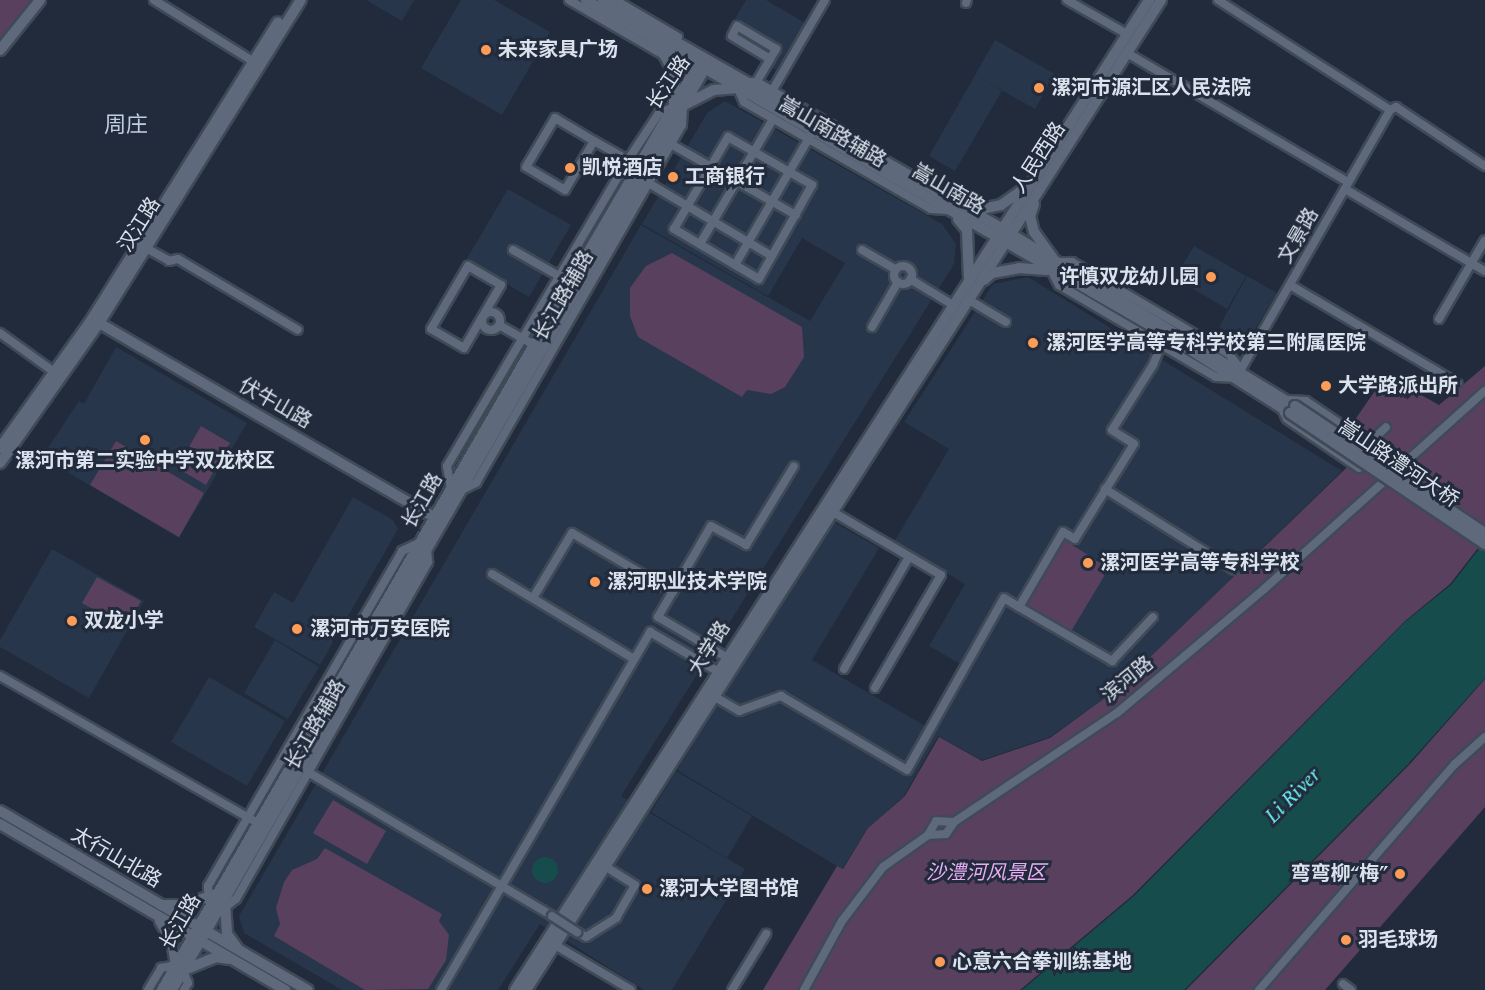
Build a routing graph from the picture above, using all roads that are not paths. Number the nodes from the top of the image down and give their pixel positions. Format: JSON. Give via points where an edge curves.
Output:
{"nodes":[{"id":1,"x":40,"y":0,"type":"edge"},
{"id":2,"x":154,"y":0,"type":"edge"},
{"id":3,"x":293,"y":0,"type":"edge"},
{"id":4,"x":301,"y":0,"type":"edge"},
{"id":5,"x":569,"y":0,"type":"edge"},
{"id":6,"x":586,"y":0,"type":"edge"},
{"id":7,"x":615,"y":0,"type":"edge"},
{"id":8,"x":825,"y":0,"type":"edge"},
{"id":9,"x":1067,"y":0,"type":"edge"},
{"id":10,"x":1149,"y":0,"type":"edge"},
{"id":11,"x":1161,"y":0,"type":"edge"},
{"id":12,"x":1218,"y":0,"type":"edge"},
{"id":13,"x":604,"y":5,"type":"edge"},
{"id":14,"x":609,"y":23,"type":"junction"},
{"id":15,"x":1126,"y":34,"type":"junction"},
{"id":16,"x":657,"y":42,"type":"junction"},
{"id":17,"x":0,"y":50,"type":"edge"},
{"id":18,"x":1127,"y":53,"type":"junction"},
{"id":19,"x":686,"y":54,"type":"junction"},
{"id":20,"x":669,"y":58,"type":"junction"},
{"id":21,"x":770,"y":58,"type":"junction"},
{"id":22,"x":254,"y":62,"type":"junction"},
{"id":23,"x":702,"y":65,"type":"junction"},
{"id":24,"x":746,"y":86,"type":"junction"},
{"id":25,"x":772,"y":91,"type":"junction"},
{"id":26,"x":678,"y":107,"type":"junction"},
{"id":27,"x":1390,"y":110,"type":"junction"},
{"id":28,"x":773,"y":119,"type":"junction"},
{"id":29,"x":810,"y":135,"type":"junction"},
{"id":30,"x":594,"y":141,"type":"junction"},
{"id":31,"x":667,"y":142,"type":"junction"},
{"id":32,"x":754,"y":152,"type":"junction"},
{"id":33,"x":628,"y":160,"type":"junction"},
{"id":34,"x":711,"y":166,"type":"junction"},
{"id":35,"x":1485,"y":166,"type":"edge"},
{"id":36,"x":622,"y":169,"type":"junction"},
{"id":37,"x":789,"y":172,"type":"junction"},
{"id":38,"x":641,"y":179,"type":"junction"},
{"id":39,"x":737,"y":181,"type":"junction"},
{"id":40,"x":1347,"y":185,"type":"junction"},
{"id":41,"x":1034,"y":189,"type":"junction"},
{"id":42,"x":772,"y":201,"type":"junction"},
{"id":43,"x":687,"y":206,"type":"junction"},
{"id":44,"x":954,"y":207,"type":"junction"},
{"id":45,"x":796,"y":214,"type":"junction"},
{"id":46,"x":713,"y":221,"type":"junction"},
{"id":47,"x":1003,"y":236,"type":"junction"},
{"id":48,"x":1485,"y":240,"type":"edge"},
{"id":49,"x":749,"y":242,"type":"junction"},
{"id":50,"x":700,"y":244,"type":"junction"},
{"id":51,"x":146,"y":248,"type":"junction"},
{"id":52,"x":513,"y":250,"type":"dead end"},
{"id":53,"x":862,"y":250,"type":"dead end"},
{"id":54,"x":772,"y":256,"type":"junction"},
{"id":55,"x":1472,"y":263,"type":"junction"},
{"id":56,"x":735,"y":265,"type":"junction"},
{"id":57,"x":1053,"y":266,"type":"junction"},
{"id":58,"x":896,"y":270,"type":"junction"},
{"id":59,"x":1485,"y":271,"type":"edge"},
{"id":60,"x":559,"y":276,"type":"junction"},
{"id":61,"x":910,"y":279,"type":"junction"},
{"id":62,"x":898,"y":282,"type":"junction"},
{"id":63,"x":571,"y":283,"type":"junction"},
{"id":64,"x":973,"y":283,"type":"junction"},
{"id":65,"x":1290,"y":285,"type":"junction"},
{"id":66,"x":969,"y":300,"type":"junction"},
{"id":67,"x":953,"y":305,"type":"junction"},
{"id":68,"x":482,"y":317,"type":"junction"},
{"id":69,"x":1438,"y":319,"type":"dead end"},
{"id":70,"x":95,"y":321,"type":"junction"},
{"id":71,"x":1006,"y":322,"type":"dead end"},
{"id":72,"x":499,"y":325,"type":"junction"},
{"id":73,"x":872,"y":327,"type":"dead end"},
{"id":74,"x":298,"y":330,"type":"dead end"},
{"id":75,"x":0,"y":333,"type":"edge"},
{"id":76,"x":522,"y":339,"type":"junction"},
{"id":77,"x":534,"y":345,"type":"junction"},
{"id":78,"x":1161,"y":345,"type":"junction"},
{"id":79,"x":54,"y":372,"type":"junction"},
{"id":80,"x":1238,"y":374,"type":"junction"},
{"id":81,"x":1457,"y":382,"type":"dead end"},
{"id":82,"x":909,"y":384,"type":"junction"},
{"id":83,"x":1485,"y":391,"type":"edge"},
{"id":84,"x":1288,"y":407,"type":"junction"},
{"id":85,"x":1386,"y":427,"type":"dead end"},
{"id":86,"x":1369,"y":443,"type":"junction"},
{"id":87,"x":0,"y":448,"type":"edge"},
{"id":88,"x":1392,"y":459,"type":"dead end"},
{"id":89,"x":0,"y":463,"type":"edge"},
{"id":90,"x":794,"y":466,"type":"dead end"},
{"id":91,"x":1359,"y":468,"type":"dead end"},
{"id":92,"x":1105,"y":489,"type":"junction"},
{"id":93,"x":454,"y":491,"type":"junction"},
{"id":94,"x":833,"y":512,"type":"junction"},
{"id":95,"x":438,"y":519,"type":"junction"},
{"id":96,"x":1485,"y":533,"type":"edge"},
{"id":97,"x":423,"y":544,"type":"junction"},
{"id":98,"x":1485,"y":544,"type":"edge"},
{"id":99,"x":909,"y":556,"type":"junction"},
{"id":100,"x":1233,"y":570,"type":"dead end"},
{"id":101,"x":492,"y":574,"type":"dead end"},
{"id":102,"x":673,"y":591,"type":"junction"},
{"id":103,"x":533,"y":598,"type":"junction"},
{"id":104,"x":1019,"y":607,"type":"junction"},
{"id":105,"x":658,"y":617,"type":"junction"},
{"id":106,"x":1153,"y":617,"type":"dead end"},
{"id":107,"x":650,"y":632,"type":"junction"},
{"id":108,"x":726,"y":657,"type":"junction"},
{"id":109,"x":634,"y":659,"type":"junction"},
{"id":110,"x":844,"y":669,"type":"dead end"},
{"id":111,"x":717,"y":671,"type":"junction"},
{"id":112,"x":0,"y":676,"type":"edge"},
{"id":113,"x":875,"y":688,"type":"dead end"},
{"id":114,"x":715,"y":697,"type":"junction"},
{"id":115,"x":1485,"y":737,"type":"edge"},
{"id":116,"x":308,"y":772,"type":"junction"},
{"id":117,"x":0,"y":811,"type":"edge"},
{"id":118,"x":253,"y":821,"type":"junction"},
{"id":119,"x":954,"y":822,"type":"junction"},
{"id":120,"x":0,"y":824,"type":"edge"},
{"id":121,"x":928,"y":835,"type":"junction"},
{"id":122,"x":605,"y":866,"type":"junction"},
{"id":123,"x":499,"y":886,"type":"junction"},
{"id":124,"x":217,"y":903,"type":"junction"},
{"id":125,"x":157,"y":910,"type":"junction"},
{"id":126,"x":200,"y":934,"type":"junction"},
{"id":127,"x":766,"y":934,"type":"dead end"},
{"id":128,"x":555,"y":945,"type":"junction"},
{"id":129,"x":236,"y":955,"type":"junction"},
{"id":130,"x":180,"y":968,"type":"junction"},
{"id":131,"x":1343,"y":984,"type":"dead end"},
{"id":132,"x":148,"y":990,"type":"edge"},
{"id":133,"x":162,"y":990,"type":"edge"},
{"id":134,"x":172,"y":990,"type":"edge"},
{"id":135,"x":184,"y":990,"type":"edge"},
{"id":136,"x":285,"y":990,"type":"edge"},
{"id":137,"x":308,"y":990,"type":"edge"},
{"id":138,"x":441,"y":990,"type":"edge"},
{"id":139,"x":515,"y":990,"type":"edge"},
{"id":140,"x":526,"y":990,"type":"edge"},
{"id":141,"x":632,"y":990,"type":"edge"},
{"id":142,"x":732,"y":990,"type":"edge"},
{"id":143,"x":804,"y":990,"type":"edge"},
{"id":144,"x":1259,"y":990,"type":"edge"},
{"id":145,"x":1351,"y":990,"type":"edge"}],
"edges":[{"from":1,"to":17,"type":"main road"},
{"from":2,"to":22,"type":"street"},
{"from":3,"to":22,"type":"main road","name":"汉江路"},
{"from":4,"to":51,"type":"main road","name":"汉江路"},
{"from":5,"to":14,"type":"street"},
{"from":6,"to":13,"type":"main road","name":"嵩山南路"},
{"from":7,"to":19,"type":"street","via":[[679,38]]},
{"from":8,"to":25,"type":"street"},
{"from":9,"to":15,"type":"street"},
{"from":10,"to":15,"type":"main road","name":"人民西路"},
{"from":11,"to":18,"type":"main road","name":"人民西路"},
{"from":12,"to":27,"type":"street"},
{"from":13,"to":14,"type":"street"},
{"from":13,"to":16,"type":"main road","name":"嵩山南路"},
{"from":13,"to":19,"type":"main road","name":"嵩山南路"},
{"from":14,"to":20,"type":"street"},
{"from":15,"to":41,"type":"main road","name":"人民西路"},
{"from":16,"to":19,"type":"main road","name":"嵩山南路"},
{"from":16,"to":20,"type":"main road"},
{"from":18,"to":40,"type":"street"},
{"from":18,"to":41,"type":"main road","name":"人民西路"},
{"from":19,"to":20,"type":"street"},
{"from":19,"to":23,"type":"main road","name":"嵩山南路"},
{"from":20,"to":26,"type":"main road"},
{"from":21,"to":21,"type":"street","via":[[776,48],[737,26],[732,36]]},
{"from":21,"to":24,"type":"street"},
{"from":22,"to":70,"type":"main road","name":"汉江路"},
{"from":23,"to":24,"type":"main road","name":"嵩山南路"},
{"from":23,"to":26,"type":"main road","name":"长江路"},
{"from":24,"to":25,"type":"street","name":"嵩山南路辅路"},
{"from":24,"to":26,"type":"main road","via":[[714,90]]},
{"from":24,"to":28,"type":"street","name":"嵩山南路辅路","via":[[744,102]]},
{"from":24,"to":29,"type":"main road","name":"嵩山南路"},
{"from":24,"to":44,"type":"main road","name":"嵩山南路"},
{"from":25,"to":44,"type":"street","name":"嵩山南路辅路","via":[[943,189]]},
{"from":26,"to":31,"type":"main road","name":"长江路"},
{"from":26,"to":33,"type":"street","name":"长江路辅路","via":[[659,113]]},
{"from":26,"to":38,"type":"main road","name":"长江路"},
{"from":27,"to":35,"type":"street","via":[[1396,107]]},
{"from":27,"to":40,"type":"street","name":"文景路"},
{"from":28,"to":29,"type":"street","name":"嵩山南路辅路"},
{"from":28,"to":32,"type":"street"},
{"from":29,"to":37,"type":"street"},
{"from":29,"to":44,"type":"main road","name":"嵩山南路"},
{"from":30,"to":30,"type":"street","via":[[555,118],[526,167],[565,190]]},
{"from":30,"to":33,"type":"street"},
{"from":31,"to":34,"type":"street"},
{"from":31,"to":38,"type":"main road","name":"长江路"},
{"from":32,"to":34,"type":"street","via":[[728,137]]},
{"from":32,"to":37,"type":"street"},
{"from":32,"to":39,"type":"street"},
{"from":33,"to":36,"type":"street","name":"长江路辅路"},
{"from":34,"to":39,"type":"street"},
{"from":34,"to":43,"type":"street"},
{"from":36,"to":38,"type":"street"},
{"from":36,"to":60,"type":"street","name":"长江路辅路"},
{"from":37,"to":42,"type":"street"},
{"from":37,"to":45,"type":"street","via":[[812,185]]},
{"from":38,"to":43,"type":"street"},
{"from":38,"to":63,"type":"main road","name":"长江路"},
{"from":38,"to":93,"type":"main road","name":"长江路"},
{"from":39,"to":42,"type":"street"},
{"from":39,"to":46,"type":"street"},
{"from":40,"to":55,"type":"street"},
{"from":40,"to":65,"type":"street","name":"文景路"},
{"from":41,"to":44,"type":"main road","via":[[1001,205],[981,209]]},
{"from":41,"to":47,"type":"main road","name":"人民西路"},
{"from":41,"to":57,"type":"main road","via":[[1030,216],[1034,232]]},
{"from":42,"to":45,"type":"street"},
{"from":42,"to":49,"type":"street"},
{"from":43,"to":46,"type":"street"},
{"from":43,"to":50,"type":"street","via":[[674,229]]},
{"from":44,"to":47,"type":"main road","name":"嵩山南路"},
{"from":44,"to":64,"type":"main road","via":[[967,230]]},
{"from":45,"to":54,"type":"street"},
{"from":46,"to":49,"type":"street"},
{"from":46,"to":50,"type":"street"},
{"from":47,"to":57,"type":"main road","name":"嵩山南路"},
{"from":47,"to":64,"type":"main road","name":"大学路"},
{"from":48,"to":55,"type":"street"},
{"from":49,"to":54,"type":"street"},
{"from":49,"to":56,"type":"street"},
{"from":50,"to":56,"type":"street"},
{"from":51,"to":70,"type":"main road","name":"汉江路"},
{"from":51,"to":74,"type":"street","via":[[169,261],[178,259]]},
{"from":52,"to":60,"type":"street"},
{"from":53,"to":58,"type":"street"},
{"from":54,"to":56,"type":"street","via":[[759,279]]},
{"from":55,"to":59,"type":"street"},
{"from":55,"to":69,"type":"street"},
{"from":57,"to":64,"type":"main road","via":[[992,273]]},
{"from":57,"to":78,"type":"street","via":[[1059,285]]},
{"from":57,"to":80,"type":"main road","name":"嵩山南路"},
{"from":58,"to":61,"type":"street","via":[[908,268]]},
{"from":58,"to":62,"type":"street"},
{"from":60,"to":63,"type":"street"},
{"from":60,"to":76,"type":"street","name":"长江路辅路"},
{"from":61,"to":62,"type":"street"},
{"from":61,"to":67,"type":"street"},
{"from":62,"to":73,"type":"street"},
{"from":63,"to":77,"type":"main road","name":"长江路"},
{"from":64,"to":66,"type":"main road","name":"大学路"},
{"from":64,"to":67,"type":"main road","name":"大学路"},
{"from":65,"to":80,"type":"street","name":"文景路"},
{"from":65,"to":81,"type":"street"},
{"from":66,"to":71,"type":"street"},
{"from":66,"to":82,"type":"main road","name":"大学路"},
{"from":67,"to":82,"type":"main road","name":"大学路"},
{"from":68,"to":68,"type":"street","via":[[464,348],[431,329],[468,266],[501,285]]},
{"from":68,"to":72,"type":"street","via":[[495,313]]},
{"from":68,"to":72,"type":"street","via":[[488,330]]},
{"from":70,"to":79,"type":"main road","name":"汉江路"},
{"from":70,"to":89,"type":"main road","name":"汉江路"},
{"from":70,"to":95,"type":"main road","name":"伏牛山路"},
{"from":72,"to":76,"type":"street"},
{"from":75,"to":79,"type":"street"},
{"from":76,"to":77,"type":"street"},
{"from":76,"to":93,"type":"street","name":"长江路辅路","via":[[447,466]]},
{"from":77,"to":93,"type":"main road","name":"长江路"},
{"from":78,"to":80,"type":"street","via":[[1216,377]]},
{"from":78,"to":92,"type":"street","via":[[1153,365],[1112,430],[1134,444]]},
{"from":79,"to":87,"type":"main road","name":"汉江路"},
{"from":80,"to":84,"type":"main road","name":"嵩山南路"},
{"from":82,"to":94,"type":"main road","name":"大学路"},
{"from":82,"to":108,"type":"main road","name":"大学路"},
{"from":83,"to":119,"type":"street","name":"滨河路","via":[[1144,691],[1099,726]]},
{"from":84,"to":86,"type":"street","via":[[1306,401]]},
{"from":84,"to":91,"type":"street","via":[[1287,419]]},
{"from":84,"to":96,"type":"main road","name":"嵩山路澧河大桥","bridge":true},
{"from":84,"to":98,"type":"main road","name":"嵩山路澧河大桥","bridge":true},
{"from":85,"to":86,"type":"street"},
{"from":86,"to":88,"type":"street"},
{"from":90,"to":102,"type":"street","via":[[746,545],[711,526]]},
{"from":92,"to":100,"type":"street"},
{"from":92,"to":104,"type":"street","via":[[1075,539],[1063,532]]},
{"from":93,"to":95,"type":"main road","name":"长江路"},
{"from":94,"to":99,"type":"street"},
{"from":94,"to":114,"type":"main road","name":"大学路"},
{"from":95,"to":97,"type":"main road","name":"长江路"},
{"from":97,"to":116,"type":"street","name":"长江路辅路","via":[[428,562]]},
{"from":97,"to":118,"type":"main road","name":"长江路"},
{"from":97,"to":124,"type":"main road","name":"长江路"},
{"from":99,"to":110,"type":"street"},
{"from":99,"to":113,"type":"street","via":[[940,574]]},
{"from":101,"to":103,"type":"street"},
{"from":102,"to":103,"type":"street","via":[[572,533]]},
{"from":102,"to":105,"type":"street"},
{"from":103,"to":109,"type":"street"},
{"from":104,"to":106,"type":"street","via":[[1112,661]]},
{"from":104,"to":114,"type":"street","via":[[1005,598],[907,770],[781,696],[740,711]]},
{"from":105,"to":107,"type":"street"},
{"from":105,"to":108,"type":"street"},
{"from":107,"to":109,"type":"street"},
{"from":107,"to":111,"type":"street"},
{"from":108,"to":111,"type":"main road","name":"大学路"},
{"from":109,"to":123,"type":"street"},
{"from":111,"to":139,"type":"main road","name":"大学路"},
{"from":112,"to":118,"type":"street"},
{"from":114,"to":122,"type":"main road","name":"大学路"},
{"from":115,"to":144,"type":"street","via":[[1455,764]]},
{"from":116,"to":123,"type":"street"},
{"from":116,"to":124,"type":"street","name":"长江路辅路","via":[[236,899]]},
{"from":117,"to":125,"type":"main road","name":"太行山北路"},
{"from":118,"to":124,"type":"main road","name":"长江路"},
{"from":119,"to":121,"type":"street","name":"滨河路","via":[[946,834]]},
{"from":119,"to":121,"type":"street","via":[[936,820]]},
{"from":120,"to":125,"type":"main road","name":"太行山北路"},
{"from":121,"to":143,"type":"street","name":"滨河路","via":[[901,852],[871,880]]},
{"from":122,"to":123,"type":"street","bridge":true,"via":[[635,885],[616,918],[586,937]]},
{"from":122,"to":128,"type":"main road","name":"大学路"},
{"from":123,"to":138,"type":"street"},
{"from":124,"to":125,"type":"main road"},
{"from":124,"to":126,"type":"main road","name":"长江路"},
{"from":124,"to":129,"type":"main road"},
{"from":125,"to":126,"type":"main road","name":"太行山北路"},
{"from":125,"to":130,"type":"main road"},
{"from":126,"to":129,"type":"main road","name":"太行山北路"},
{"from":126,"to":130,"type":"main road","name":"长江路"},
{"from":127,"to":142,"type":"street"},
{"from":128,"to":140,"type":"main road","name":"大学路"},
{"from":128,"to":141,"type":"street"},
{"from":129,"to":130,"type":"main road"},
{"from":129,"to":136,"type":"main road","name":"太行山北路"},
{"from":129,"to":137,"type":"main road","name":"太行山北路"},
{"from":130,"to":132,"type":"street","via":[[161,968]]},
{"from":130,"to":133,"type":"main road","name":"长江路"},
{"from":130,"to":134,"type":"main road","name":"长江路"},
{"from":130,"to":135,"type":"street","via":[[188,983]]},
{"from":131,"to":145,"type":"street"}]}
